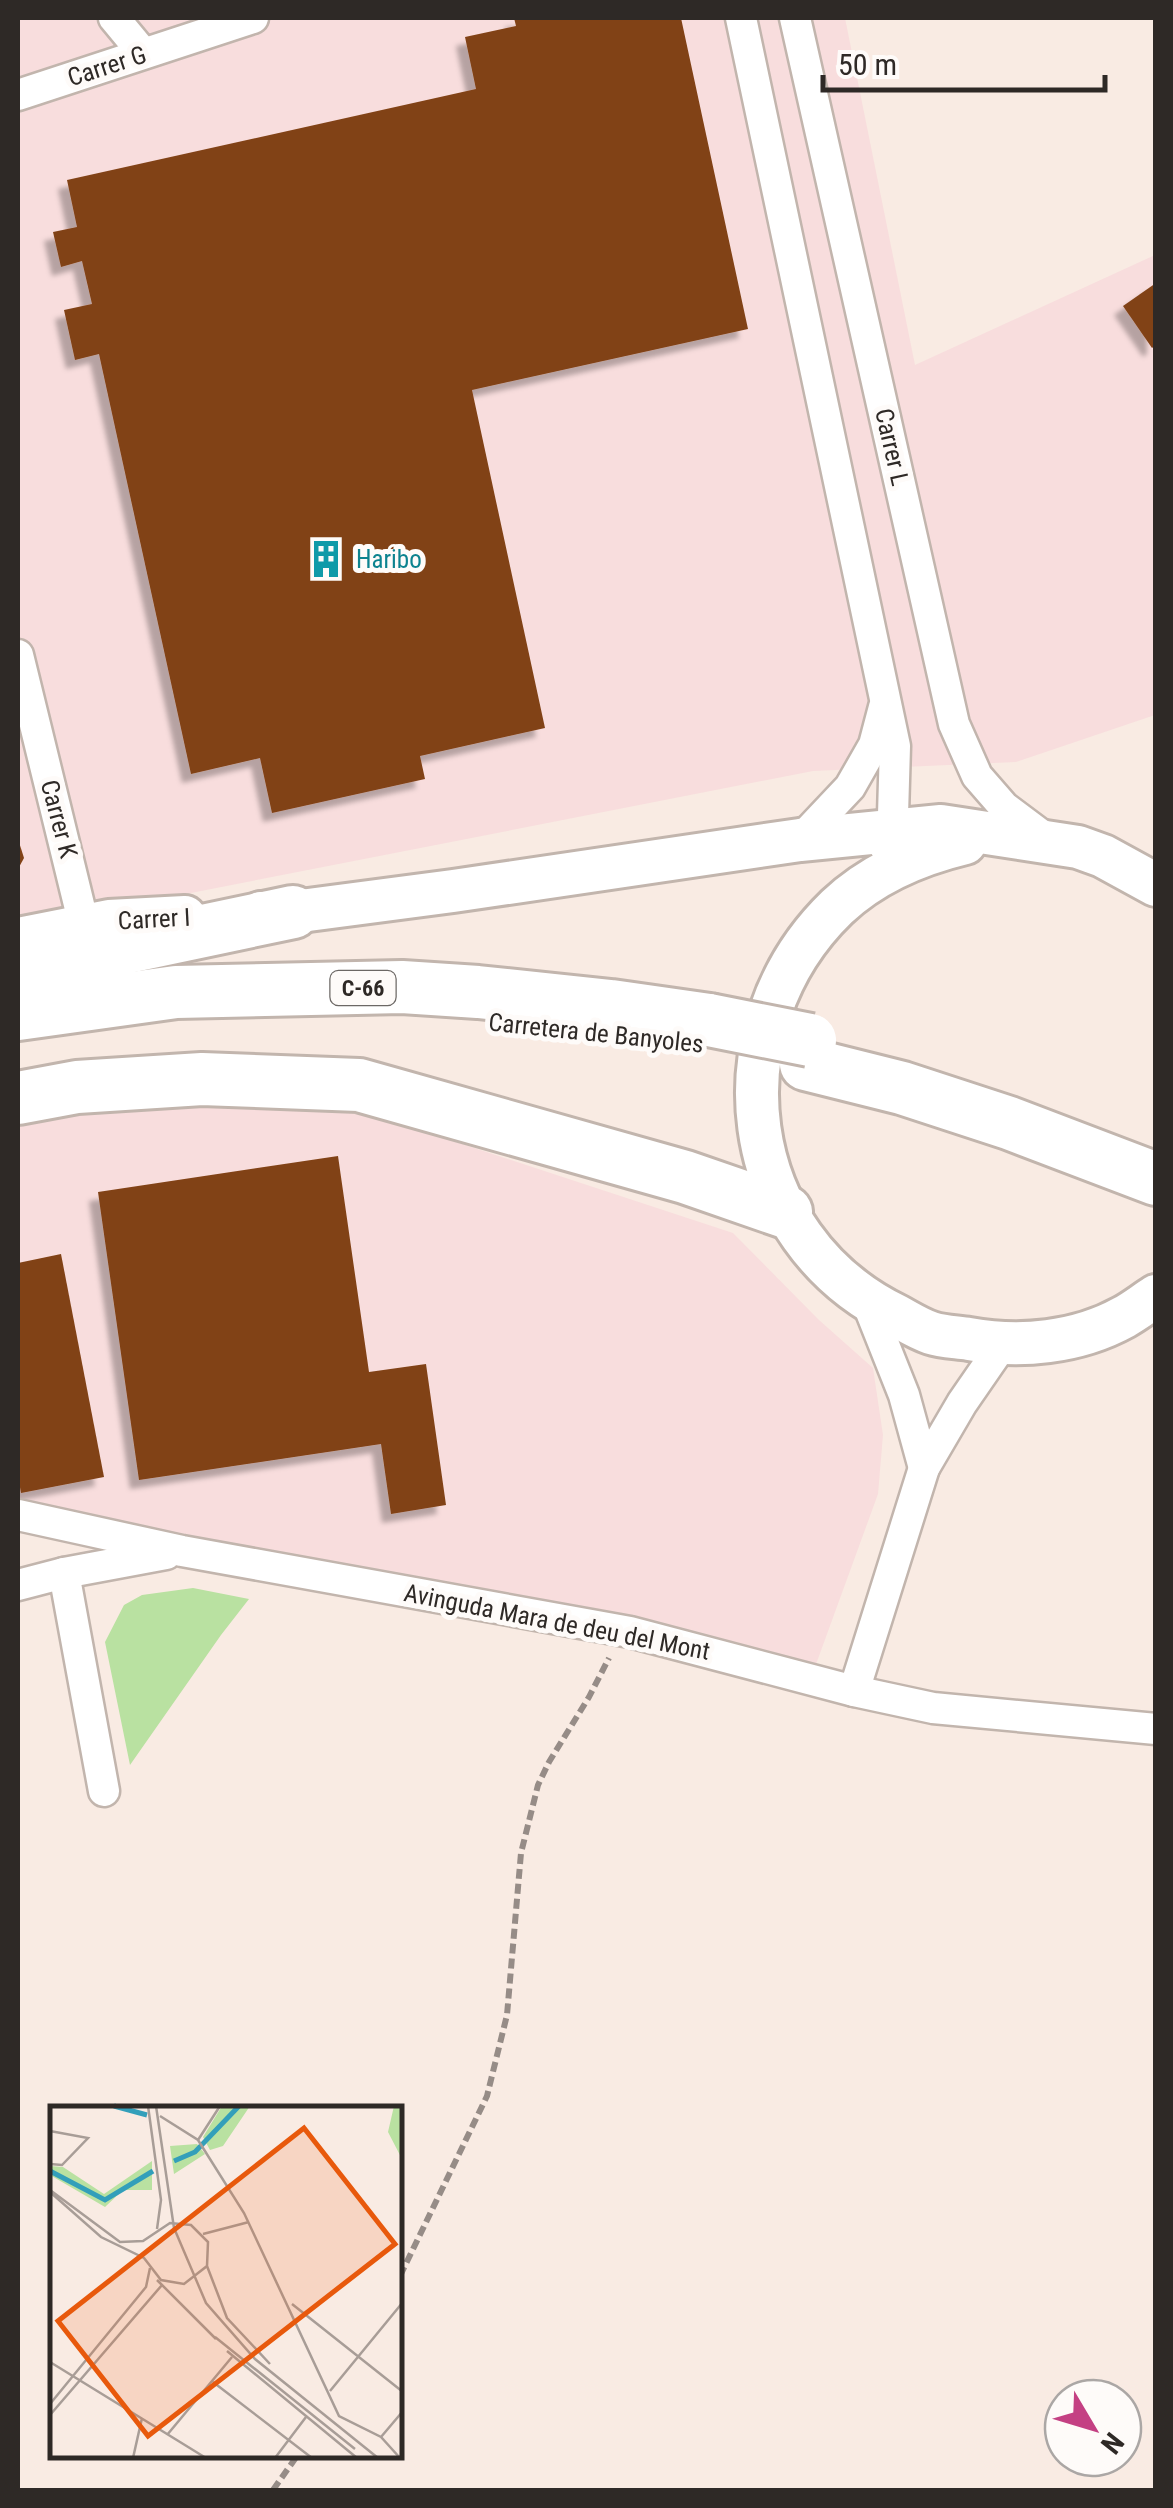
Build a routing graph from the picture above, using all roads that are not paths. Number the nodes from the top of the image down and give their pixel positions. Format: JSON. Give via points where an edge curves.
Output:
{"nodes":[{"id":1,"x":114,"y":18,"type":"edge"},
{"id":2,"x":253,"y":18,"type":"edge"},
{"id":3,"x":740,"y":18,"type":"edge"},
{"id":4,"x":795,"y":18,"type":"edge"},
{"id":5,"x":143,"y":53,"type":"junction"},
{"id":6,"x":18,"y":95,"type":"edge"},
{"id":7,"x":19,"y":669,"type":"edge"},
{"id":8,"x":886,"y":700,"type":"junction"},
{"id":9,"x":888,"y":831,"type":"junction"},
{"id":10,"x":800,"y":840,"type":"junction"},
{"id":11,"x":1031,"y":840,"type":"junction"},
{"id":12,"x":1156,"y":854,"type":"edge"},
{"id":13,"x":1103,"y":856,"type":"junction"},
{"id":14,"x":877,"y":876,"type":"junction"},
{"id":15,"x":1156,"y":885,"type":"edge"},
{"id":16,"x":293,"y":912,"type":"junction"},
{"id":17,"x":84,"y":925,"type":"junction"},
{"id":18,"x":18,"y":938,"type":"edge"},
{"id":19,"x":18,"y":970,"type":"edge"},
{"id":20,"x":18,"y":1014,"type":"edge"},
{"id":21,"x":707,"y":1031,"type":"junction"},
{"id":22,"x":18,"y":1049,"type":"edge"},
{"id":23,"x":808,"y":1052,"type":"junction"},
{"id":24,"x":18,"y":1098,"type":"edge"},
{"id":25,"x":1156,"y":1156,"type":"edge"},
{"id":26,"x":1156,"y":1179,"type":"edge"},
{"id":27,"x":786,"y":1212,"type":"junction"},
{"id":28,"x":1156,"y":1296,"type":"edge"},
{"id":29,"x":866,"y":1302,"type":"junction"},
{"id":30,"x":1002,"y":1345,"type":"junction"},
{"id":31,"x":924,"y":1468,"type":"junction"},
{"id":32,"x":18,"y":1515,"type":"edge"},
{"id":33,"x":182,"y":1551,"type":"junction"},
{"id":34,"x":64,"y":1574,"type":"junction"},
{"id":35,"x":18,"y":1585,"type":"edge"},
{"id":36,"x":854,"y":1691,"type":"junction"},
{"id":37,"x":1156,"y":1729,"type":"edge"},
{"id":38,"x":104,"y":1791,"type":"dead end"}],
"edges":[{"from":1,"to":5,"type":"street"},
{"from":2,"to":5,"type":"street","name":"Carrer G"},
{"from":3,"to":8,"type":"street"},
{"from":4,"to":11,"type":"street","name":"Carrer L","via":[[954,724],[977,776]]},
{"from":5,"to":6,"type":"street","name":"Carrer G"},
{"from":7,"to":17,"type":"street","name":"Carrer K"},
{"from":8,"to":9,"type":"street","via":[[896,746]]},
{"from":8,"to":10,"type":"street","via":[[874,746],[850,786]]},
{"from":9,"to":10,"type":"main road","name":"Carrer I"},
{"from":9,"to":11,"type":"main road","name":"Carrer I","via":[[942,826]]},
{"from":9,"to":14,"type":"street"},
{"from":10,"to":16,"type":"main road","name":"Carrer I"},
{"from":11,"to":13,"type":"main road","name":"Carrer I"},
{"from":11,"to":14,"type":"main road","via":[[964,843]]},
{"from":12,"to":13,"type":"main road"},
{"from":13,"to":15,"type":"main road"},
{"from":14,"to":27,"type":"main road","via":[[807,941],[765,1026],[758,1121]]},
{"from":16,"to":17,"type":"main road","name":"Carrer I"},
{"from":16,"to":19,"type":"highway"},
{"from":17,"to":18,"type":"main road","name":"Carrer I"},
{"from":20,"to":21,"type":"highway","number":"C-66","via":[[176,992],[402,987],[554,1000]]},
{"from":21,"to":22,"type":"highway","name":"Carretera de Banyoles","number":"C-66","via":[[424,1018],[274,1020]]},
{"from":21,"to":23,"type":"highway","name":"Carretera de Banyoles","number":"C-66"},
{"from":23,"to":25,"type":"highway","number":"C-66","via":[[919,1070]]},
{"from":23,"to":26,"type":"highway","name":"Carretera de Banyoles","number":"C-66"},
{"from":24,"to":27,"type":"highway","via":[[202,1080],[358,1084]]},
{"from":27,"to":29,"type":"main road","via":[[835,1277]]},
{"from":28,"to":30,"type":"main road","via":[[1122,1318],[1064,1339]]},
{"from":29,"to":30,"type":"main road","via":[[931,1333]]},
{"from":29,"to":31,"type":"street","via":[[904,1395]]},
{"from":30,"to":31,"type":"street"},
{"from":31,"to":36,"type":"street"},
{"from":32,"to":33,"type":"street","name":"Avinguda Mara de deu del Mont"},
{"from":33,"to":34,"type":"street"},
{"from":33,"to":36,"type":"street","name":"Avinguda Mara de deu del Mont","via":[[624,1630]]},
{"from":34,"to":35,"type":"street"},
{"from":34,"to":38,"type":"street"},
{"from":36,"to":37,"type":"street","name":"Avinguda Mara de deu del Mont","via":[[933,1708]]}]}
